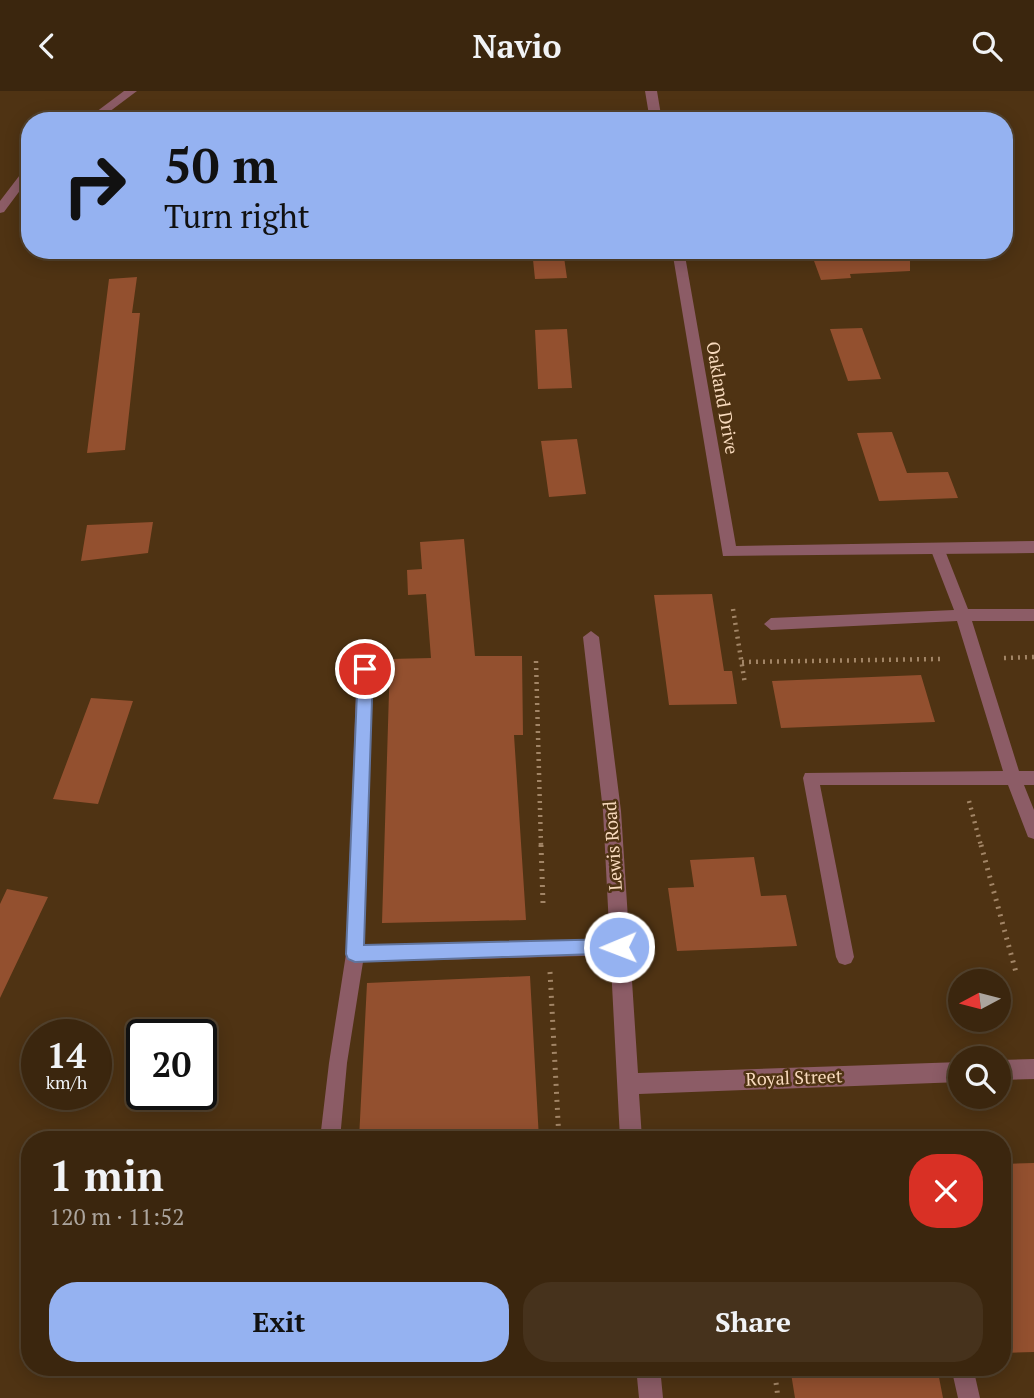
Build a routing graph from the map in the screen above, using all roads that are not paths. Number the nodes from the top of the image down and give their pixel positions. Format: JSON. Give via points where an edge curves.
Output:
{"nodes":[{"id":1,"x":131,"y":91,"type":"edge"},
{"id":2,"x":651,"y":91,"type":"edge"},
{"id":3,"x":102,"y":112,"type":"edge"},
{"id":4,"x":654,"y":112,"type":"edge"},
{"id":5,"x":21,"y":181,"type":"edge"},
{"id":6,"x":0,"y":209,"type":"edge"},
{"id":7,"x":680,"y":259,"type":"edge"},
{"id":8,"x":1034,"y":547,"type":"edge"},
{"id":9,"x":937,"y":548,"type":"junction"},
{"id":10,"x":963,"y":615,"type":"junction"},
{"id":11,"x":1034,"y":615,"type":"edge"},
{"id":12,"x":771,"y":624,"type":"dead end"},
{"id":13,"x":591,"y":636,"type":"dead end"},
{"id":14,"x":365,"y":669,"type":"dead end"},
{"id":15,"x":1034,"y":778,"type":"edge"},
{"id":16,"x":1015,"y":779,"type":"junction"},
{"id":17,"x":1034,"y":832,"type":"edge"},
{"id":18,"x":619,"y":947,"type":"junction"},
{"id":19,"x":355,"y":954,"type":"junction"},
{"id":20,"x":845,"y":957,"type":"dead end"},
{"id":21,"x":1034,"y":1069,"type":"edge"},
{"id":22,"x":1011,"y":1070,"type":"edge"},
{"id":23,"x":948,"y":1072,"type":"edge"},
{"id":24,"x":626,"y":1084,"type":"junction"},
{"id":25,"x":331,"y":1131,"type":"edge"},
{"id":26,"x":630,"y":1131,"type":"edge"},
{"id":27,"x":649,"y":1376,"type":"edge"},
{"id":28,"x":964,"y":1376,"type":"edge"},
{"id":29,"x":651,"y":1398,"type":"edge"},
{"id":30,"x":969,"y":1398,"type":"edge"}],
"edges":[{"from":1,"to":3,"type":"street"},
{"from":2,"to":4,"type":"street"},
{"from":5,"to":6,"type":"street"},
{"from":7,"to":9,"type":"street","name":"Oakland Drive","via":[[729,552]]},
{"from":8,"to":9,"type":"street"},
{"from":9,"to":10,"type":"lane"},
{"from":10,"to":11,"type":"lane"},
{"from":10,"to":12,"type":"lane"},
{"from":10,"to":16,"type":"lane"},
{"from":13,"to":18,"type":"street","name":"Lewis Road","via":[[612,811]]},
{"from":14,"to":19,"type":"lane"},
{"from":15,"to":16,"type":"lane"},
{"from":16,"to":17,"type":"lane"},
{"from":16,"to":20,"type":"lane","via":[[811,778]]},
{"from":18,"to":19,"type":"lane"},
{"from":18,"to":24,"type":"street","name":"Lewis Road"},
{"from":19,"to":25,"type":"lane"},
{"from":21,"to":22,"type":"street"},
{"from":23,"to":24,"type":"street","name":"Royal Street"},
{"from":24,"to":26,"type":"street","name":"Lewis Road"},
{"from":27,"to":29,"type":"street"},
{"from":28,"to":30,"type":"lane"}]}
